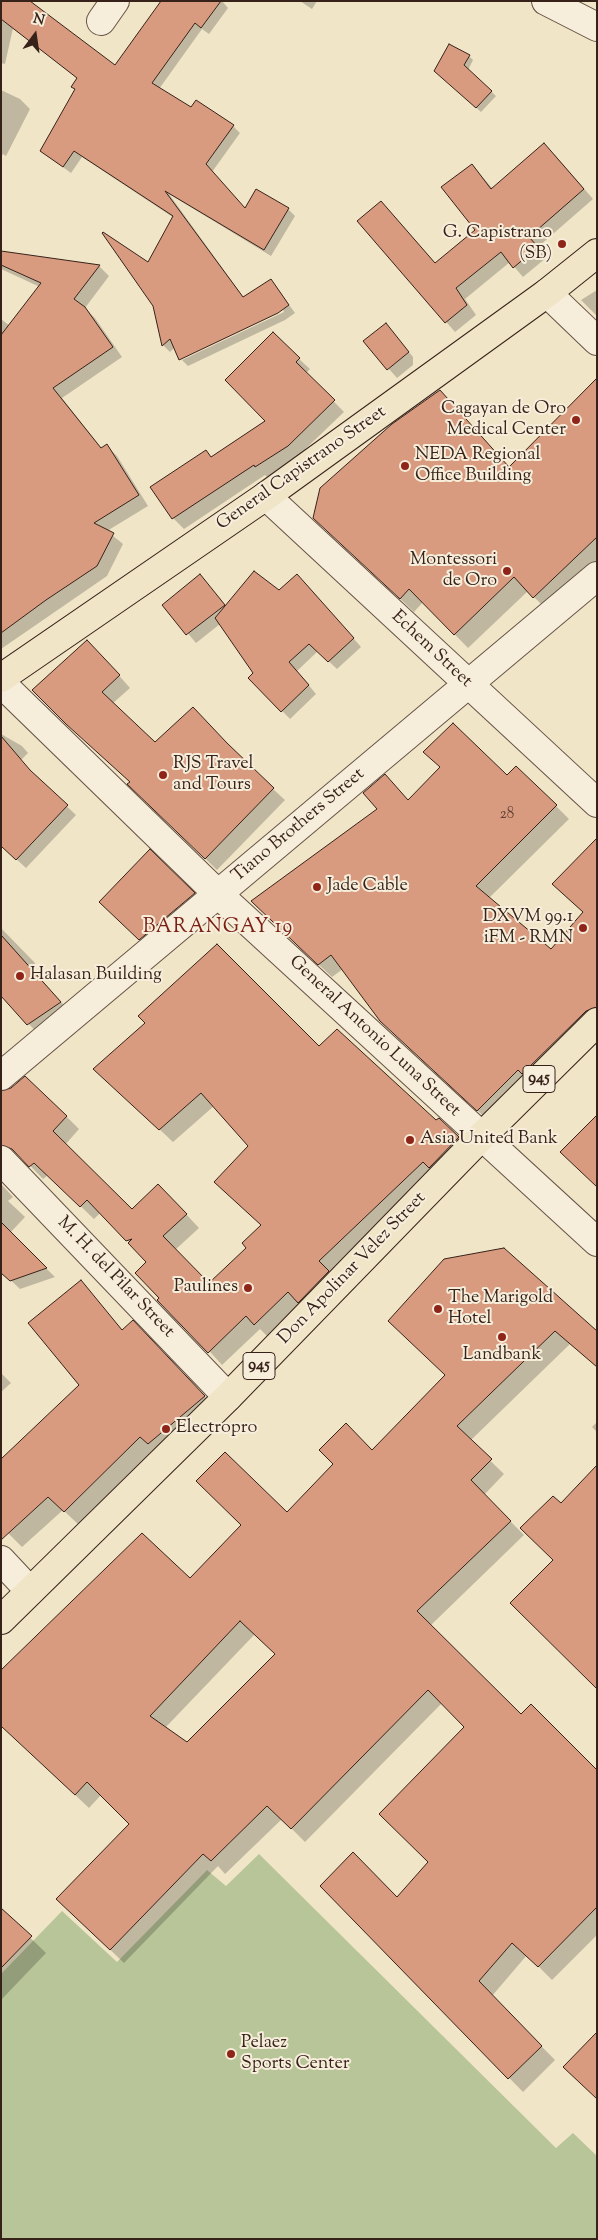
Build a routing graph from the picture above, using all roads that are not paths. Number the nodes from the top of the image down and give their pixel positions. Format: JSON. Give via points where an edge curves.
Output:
{"nodes":[{"id":1,"x":546,"y":1,"type":"edge"},
{"id":2,"x":597,"y":27,"type":"edge"},
{"id":3,"x":597,"y":253,"type":"edge"},
{"id":4,"x":546,"y":294,"type":"junction"},
{"id":5,"x":597,"y":340,"type":"edge"},
{"id":6,"x":266,"y":496,"type":"junction"},
{"id":7,"x":597,"y":576,"type":"edge"},
{"id":8,"x":1,"y":678,"type":"edge"},
{"id":9,"x":1,"y":684,"type":"edge"},
{"id":10,"x":468,"y":684,"type":"junction"},
{"id":11,"x":597,"y":803,"type":"edge"},
{"id":12,"x":218,"y":894,"type":"junction"},
{"id":13,"x":597,"y":1022,"type":"edge"},
{"id":14,"x":1,"y":1076,"type":"edge"},
{"id":15,"x":482,"y":1136,"type":"junction"},
{"id":16,"x":1,"y":1160,"type":"edge"},
{"id":17,"x":597,"y":1242,"type":"edge"},
{"id":18,"x":228,"y":1397,"type":"junction"},
{"id":19,"x":1,"y":1560,"type":"edge"},
{"id":20,"x":30,"y":1591,"type":"junction"},
{"id":21,"x":1,"y":1620,"type":"edge"}],
"edges":[{"from":1,"to":2,"type":"street"},
{"from":3,"to":4,"type":"main road","name":"General Capistrano Street"},
{"from":4,"to":5,"type":"street"},
{"from":4,"to":6,"type":"main road","name":"General Capistrano Street"},
{"from":6,"to":8,"type":"main road","name":"General Capistrano Street"},
{"from":6,"to":10,"type":"street","name":"Echem Street"},
{"from":7,"to":10,"type":"street","name":"Tiano Brothers Street"},
{"from":9,"to":12,"type":"street","name":"General Antonio Luna Street"},
{"from":10,"to":11,"type":"street","name":"Echem Street"},
{"from":10,"to":12,"type":"street","name":"Tiano Brothers Street"},
{"from":12,"to":14,"type":"street","name":"Tiano Brothers Street"},
{"from":12,"to":15,"type":"street","name":"General Antonio Luna Street"},
{"from":13,"to":15,"type":"main road","name":"Don Apolinar Velez Street","number":"945"},
{"from":15,"to":17,"type":"street","name":"General Antonio Luna Street"},
{"from":15,"to":18,"type":"main road","name":"Don Apolinar Velez Street","number":"945"},
{"from":16,"to":18,"type":"street","name":"M. H. del Pilar Street"},
{"from":18,"to":20,"type":"main road","name":"Don Apolinar Velez Street","number":"945"},
{"from":19,"to":20,"type":"street"},
{"from":20,"to":21,"type":"main road","name":"Don Apolinar Velez Street","number":"945"}]}
